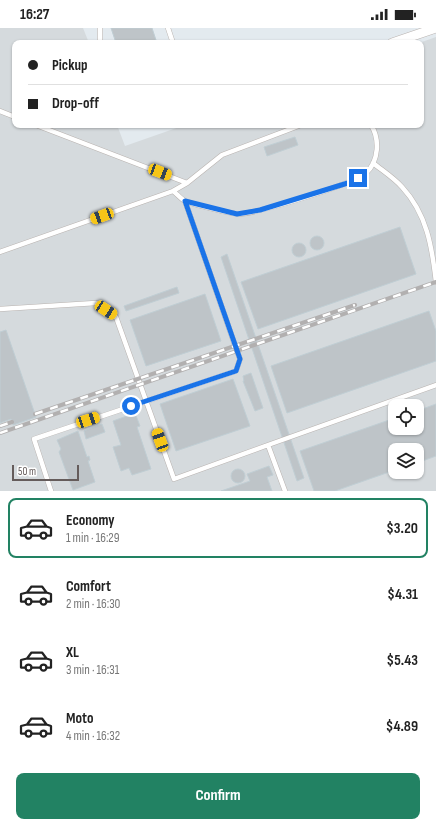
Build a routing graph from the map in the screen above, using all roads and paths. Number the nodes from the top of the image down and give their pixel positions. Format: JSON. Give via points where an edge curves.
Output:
{"nodes":[{"id":1,"x":100,"y":28,"type":"edge"},
{"id":2,"x":168,"y":28,"type":"edge"},
{"id":3,"x":436,"y":28,"type":"edge"},
{"id":4,"x":100,"y":40,"type":"edge"},
{"id":5,"x":172,"y":40,"type":"edge"},
{"id":6,"x":401,"y":40,"type":"edge"},
{"id":7,"x":0,"y":111,"type":"edge"},
{"id":8,"x":12,"y":116,"type":"edge"},
{"id":9,"x":44,"y":128,"type":"edge"},
{"id":10,"x":293,"y":128,"type":"edge"},
{"id":11,"x":371,"y":128,"type":"edge"},
{"id":12,"x":373,"y":163,"type":"junction"},
{"id":13,"x":187,"y":183,"type":"junction"},
{"id":14,"x":173,"y":191,"type":"junction"},
{"id":15,"x":185,"y":201,"type":"junction"},
{"id":16,"x":0,"y":252,"type":"edge"},
{"id":17,"x":436,"y":282,"type":"edge"},
{"id":18,"x":0,"y":309,"type":"edge"},
{"id":19,"x":436,"y":385,"type":"edge"},
{"id":20,"x":146,"y":402,"type":"junction"},
{"id":21,"x":268,"y":445,"type":"junction"},
{"id":22,"x":51,"y":491,"type":"edge"},
{"id":23,"x":285,"y":491,"type":"edge"}],
"edges":[{"from":1,"to":4,"type":"lane"},
{"from":2,"to":5,"type":"lane"},
{"from":3,"to":6,"type":"street"},
{"from":7,"to":8,"type":"lane"},
{"from":9,"to":13,"type":"lane"},
{"from":10,"to":13,"type":"lane","via":[[222,155]]},
{"from":11,"to":12,"type":"lane","via":[[377,150]]},
{"from":12,"to":15,"type":"lane","via":[[366,173],[351,182],[260,210],[237,214]]},
{"from":12,"to":17,"type":"lane","via":[[402,187],[415,203],[428,233]]},
{"from":13,"to":14,"type":"lane"},
{"from":14,"to":15,"type":"lane"},
{"from":14,"to":16,"type":"lane"},
{"from":15,"to":20,"type":"lane","via":[[240,359],[236,371]]},
{"from":18,"to":20,"type":"lane","via":[[96,303],[116,317]]},
{"from":19,"to":21,"type":"lane"},
{"from":20,"to":21,"type":"lane","via":[[174,479]]},
{"from":20,"to":22,"type":"lane","via":[[34,439]]},
{"from":21,"to":23,"type":"lane"}]}
